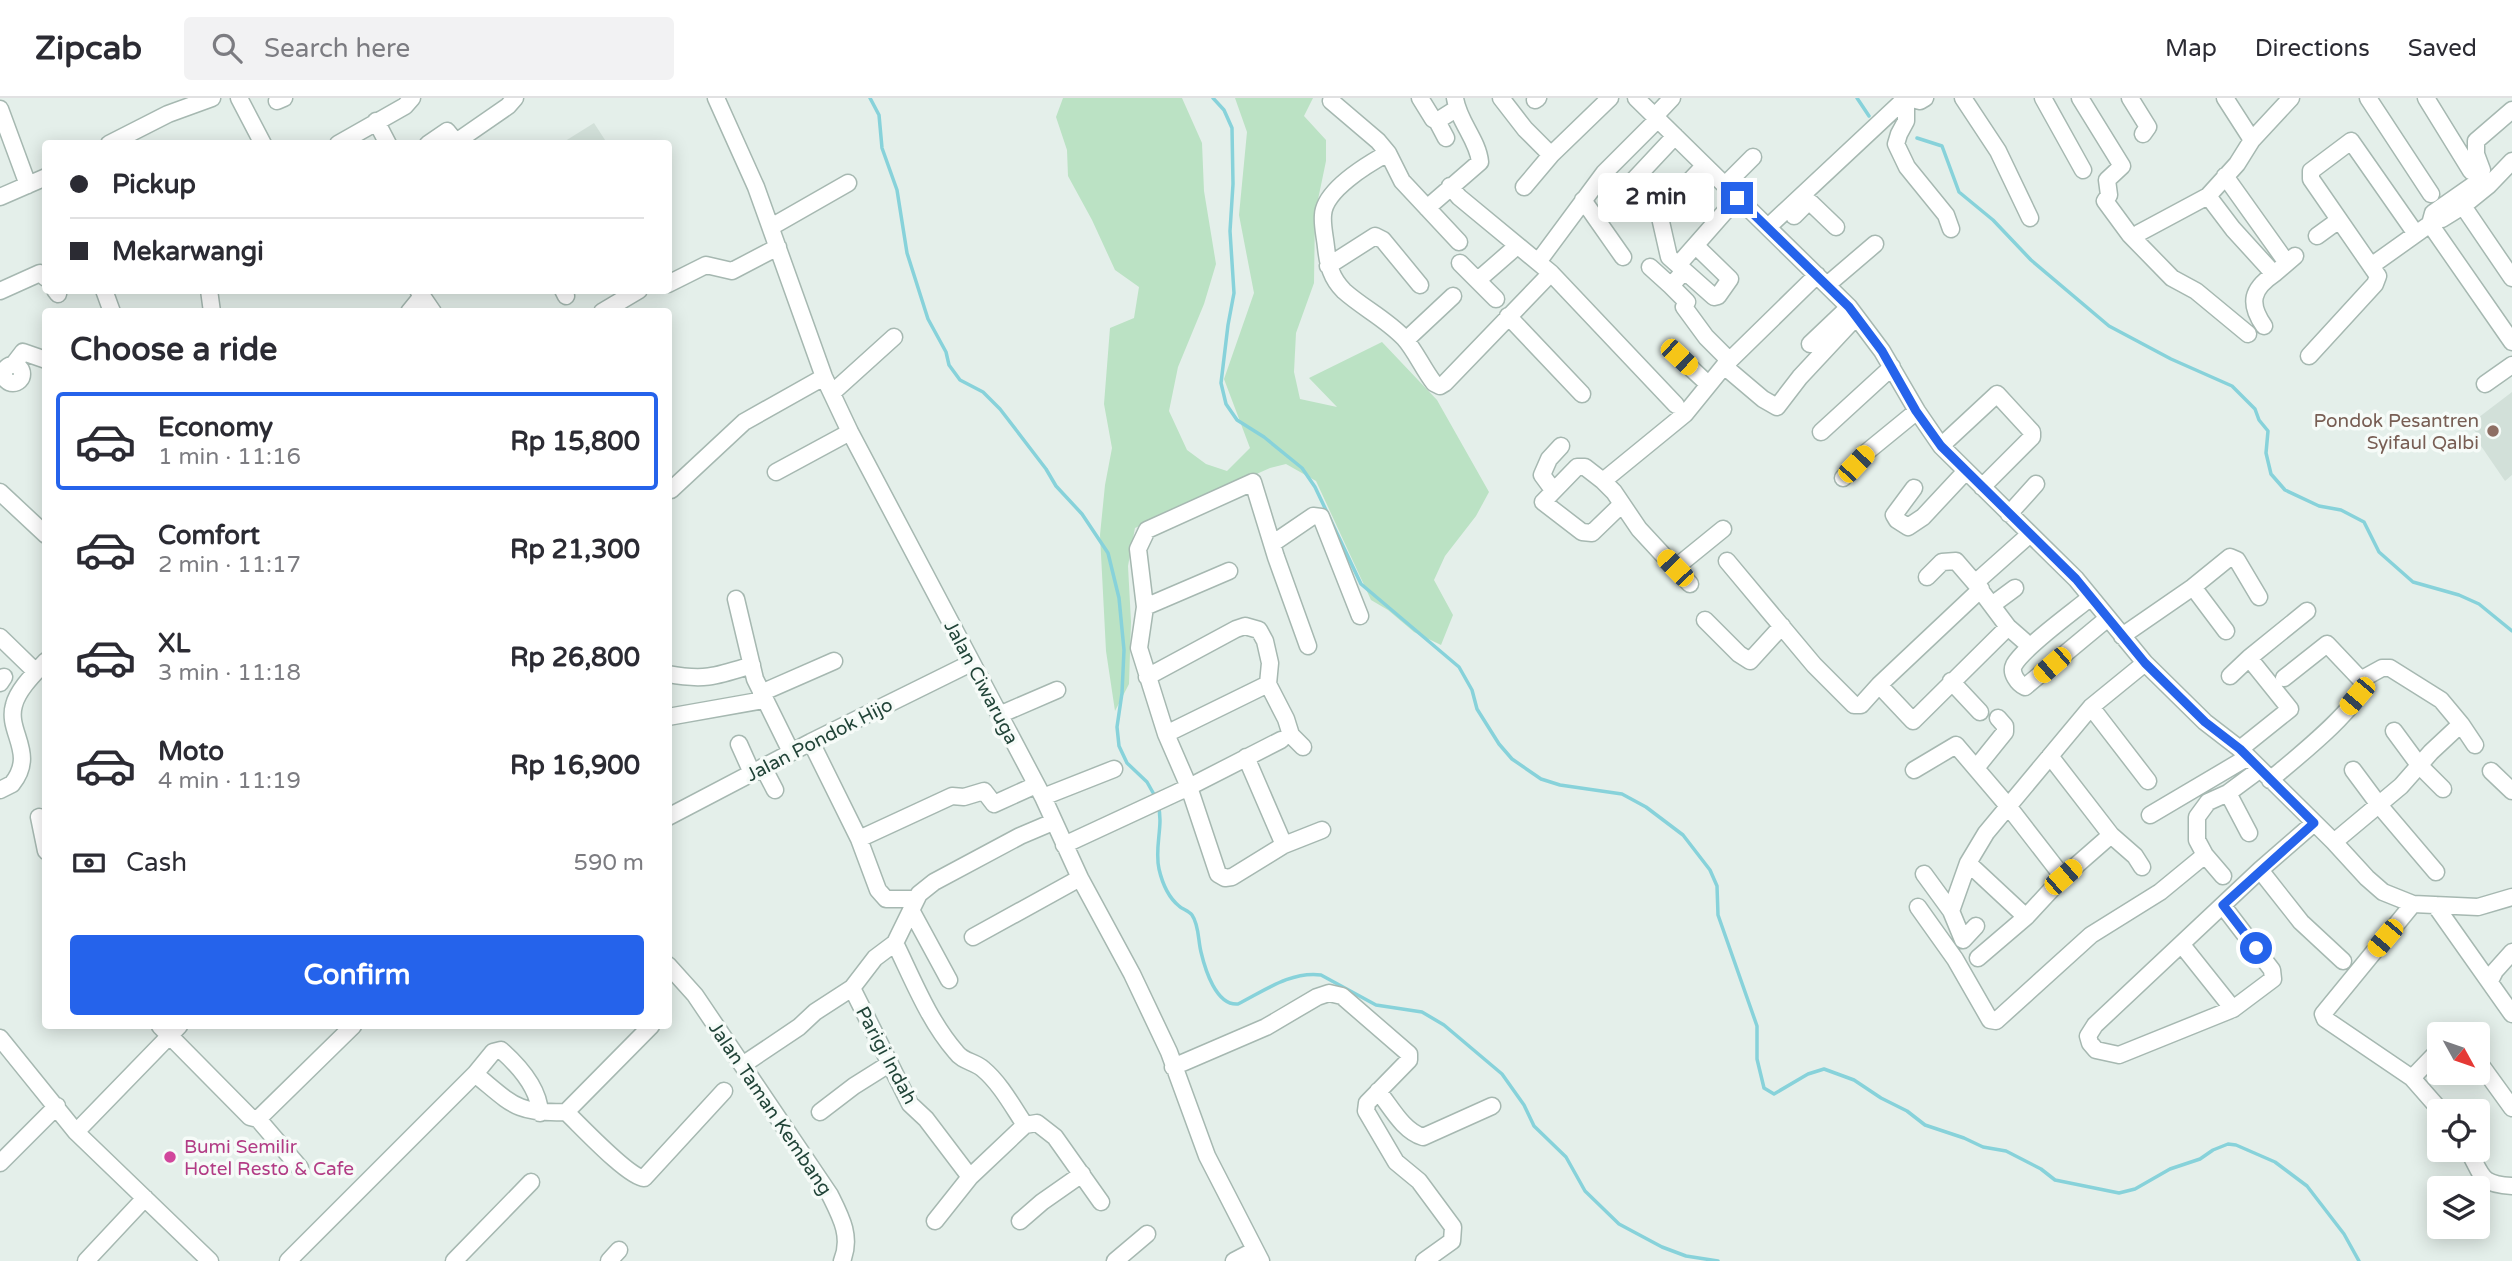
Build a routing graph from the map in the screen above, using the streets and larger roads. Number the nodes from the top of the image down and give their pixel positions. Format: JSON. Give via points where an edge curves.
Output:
{"nodes":[{"id":1,"x":161,"y":98,"type":"edge"},
{"id":2,"x":212,"y":98,"type":"edge"},
{"id":3,"x":239,"y":98,"type":"edge"},
{"id":4,"x":412,"y":98,"type":"edge"},
{"id":5,"x":515,"y":98,"type":"edge"},
{"id":6,"x":716,"y":98,"type":"edge"},
{"id":7,"x":1420,"y":98,"type":"edge"},
{"id":8,"x":1501,"y":98,"type":"edge"},
{"id":9,"x":1609,"y":98,"type":"edge"},
{"id":10,"x":1636,"y":98,"type":"edge"},
{"id":11,"x":1672,"y":98,"type":"edge"},
{"id":12,"x":1907,"y":98,"type":"edge"},
{"id":13,"x":1925,"y":98,"type":"edge"},
{"id":14,"x":1963,"y":98,"type":"edge"},
{"id":15,"x":2043,"y":98,"type":"edge"},
{"id":16,"x":2080,"y":98,"type":"edge"},
{"id":17,"x":2130,"y":98,"type":"edge"},
{"id":18,"x":2224,"y":98,"type":"edge"},
{"id":19,"x":2291,"y":98,"type":"edge"},
{"id":20,"x":2368,"y":98,"type":"edge"},
{"id":21,"x":2426,"y":98,"type":"edge"},
{"id":22,"x":1331,"y":101,"type":"dead end"},
{"id":23,"x":1456,"y":104,"type":"edge"},
{"id":24,"x":0,"y":109,"type":"edge"},
{"id":25,"x":2512,"y":110,"type":"edge"},
{"id":26,"x":168,"y":114,"type":"junction"},
{"id":27,"x":1656,"y":118,"type":"junction"},
{"id":28,"x":1437,"y":121,"type":"junction"},
{"id":29,"x":378,"y":124,"type":"junction"},
{"id":30,"x":2143,"y":134,"type":"dead end"},
{"id":31,"x":1675,"y":136,"type":"junction"},
{"id":32,"x":1446,"y":138,"type":"dead end"},
{"id":33,"x":117,"y":140,"type":"edge"},
{"id":34,"x":261,"y":140,"type":"edge"},
{"id":35,"x":346,"y":140,"type":"edge"},
{"id":36,"x":386,"y":140,"type":"edge"},
{"id":37,"x":434,"y":140,"type":"edge"},
{"id":38,"x":454,"y":140,"type":"edge"},
{"id":39,"x":459,"y":140,"type":"edge"},
{"id":40,"x":2252,"y":140,"type":"junction"},
{"id":41,"x":1388,"y":153,"type":"junction"},
{"id":42,"x":1551,"y":155,"type":"junction"},
{"id":43,"x":1753,"y":158,"type":"dead end"},
{"id":44,"x":1704,"y":166,"type":"junction"},
{"id":45,"x":2510,"y":166,"type":"edge"},
{"id":46,"x":2084,"y":170,"type":"dead end"},
{"id":47,"x":2471,"y":170,"type":"dead end"},
{"id":48,"x":2225,"y":176,"type":"junction"},
{"id":49,"x":42,"y":179,"type":"edge"},
{"id":50,"x":848,"y":183,"type":"dead end"},
{"id":51,"x":1631,"y":183,"type":"dead end"},
{"id":52,"x":1725,"y":185,"type":"junction"},
{"id":53,"x":29,"y":186,"type":"junction"},
{"id":54,"x":1450,"y":186,"type":"junction"},
{"id":55,"x":1524,"y":187,"type":"dead end"},
{"id":56,"x":2431,"y":194,"type":"dead end"},
{"id":57,"x":2208,"y":196,"type":"junction"},
{"id":58,"x":0,"y":197,"type":"edge"},
{"id":59,"x":1737,"y":198,"type":"junction"},
{"id":60,"x":1583,"y":200,"type":"junction"},
{"id":61,"x":2463,"y":206,"type":"junction"},
{"id":62,"x":1427,"y":208,"type":"junction"},
{"id":63,"x":2030,"y":218,"type":"dead end"},
{"id":64,"x":2339,"y":220,"type":"junction"},
{"id":65,"x":2436,"y":221,"type":"junction"},
{"id":66,"x":1836,"y":227,"type":"dead end"},
{"id":67,"x":771,"y":228,"type":"junction"},
{"id":68,"x":1951,"y":229,"type":"dead end"},
{"id":69,"x":1771,"y":231,"type":"junction"},
{"id":70,"x":2139,"y":233,"type":"dead end"},
{"id":71,"x":2416,"y":234,"type":"junction"},
{"id":72,"x":2317,"y":236,"type":"dead end"},
{"id":73,"x":1459,"y":242,"type":"dead end"},
{"id":74,"x":1875,"y":244,"type":"dead end"},
{"id":75,"x":1517,"y":246,"type":"junction"},
{"id":76,"x":1696,"y":246,"type":"junction"},
{"id":77,"x":778,"y":247,"type":"junction"},
{"id":78,"x":1623,"y":257,"type":"dead end"},
{"id":79,"x":1538,"y":262,"type":"junction"},
{"id":80,"x":1460,"y":263,"type":"dead end"},
{"id":81,"x":1328,"y":265,"type":"junction"},
{"id":82,"x":2371,"y":266,"type":"junction"},
{"id":83,"x":1650,"y":267,"type":"dead end"},
{"id":84,"x":1681,"y":268,"type":"junction"},
{"id":85,"x":1551,"y":273,"type":"junction"},
{"id":86,"x":2274,"y":274,"type":"junction"},
{"id":87,"x":42,"y":275,"type":"edge"},
{"id":88,"x":2512,"y":278,"type":"edge"},
{"id":89,"x":1478,"y":280,"type":"junction"},
{"id":90,"x":1822,"y":280,"type":"junction"},
{"id":91,"x":672,"y":282,"type":"edge"},
{"id":92,"x":1420,"y":285,"type":"dead end"},
{"id":93,"x":1671,"y":286,"type":"junction"},
{"id":94,"x":0,"y":291,"type":"edge"},
{"id":95,"x":632,"y":294,"type":"edge"},
{"id":96,"x":1453,"y":296,"type":"dead end"},
{"id":97,"x":1496,"y":299,"type":"dead end"},
{"id":98,"x":609,"y":308,"type":"edge"},
{"id":99,"x":1853,"y":312,"type":"junction"},
{"id":100,"x":1508,"y":316,"type":"junction"},
{"id":101,"x":2264,"y":326,"type":"dead end"},
{"id":102,"x":2248,"y":334,"type":"dead end"},
{"id":103,"x":894,"y":337,"type":"dead end"},
{"id":104,"x":1406,"y":340,"type":"junction"},
{"id":105,"x":2512,"y":342,"type":"edge"},
{"id":106,"x":1810,"y":344,"type":"dead end"},
{"id":107,"x":2309,"y":356,"type":"dead end"},
{"id":108,"x":1679,"y":357,"type":"dead end"},
{"id":109,"x":42,"y":359,"type":"edge"},
{"id":110,"x":1726,"y":363,"type":"junction"},
{"id":111,"x":2512,"y":365,"type":"edge"},
{"id":112,"x":1892,"y":367,"type":"junction"},
{"id":113,"x":6,"y":368,"type":"edge"},
{"id":114,"x":824,"y":377,"type":"junction"},
{"id":115,"x":1708,"y":384,"type":"junction"},
{"id":116,"x":2485,"y":384,"type":"dead end"},
{"id":117,"x":832,"y":393,"type":"junction"},
{"id":118,"x":1582,"y":394,"type":"dead end"},
{"id":119,"x":1676,"y":405,"type":"dead end"},
{"id":120,"x":1916,"y":411,"type":"junction"},
{"id":121,"x":850,"y":432,"type":"junction"},
{"id":122,"x":1821,"y":432,"type":"dead end"},
{"id":123,"x":1560,"y":446,"type":"dead end"},
{"id":124,"x":1941,"y":446,"type":"junction"},
{"id":125,"x":776,"y":472,"type":"dead end"},
{"id":126,"x":1965,"y":472,"type":"junction"},
{"id":127,"x":1843,"y":478,"type":"dead end"},
{"id":128,"x":1603,"y":481,"type":"junction"},
{"id":129,"x":2036,"y":484,"type":"dead end"},
{"id":130,"x":1982,"y":487,"type":"junction"},
{"id":131,"x":1914,"y":488,"type":"dead end"},
{"id":132,"x":672,"y":489,"type":"edge"},
{"id":133,"x":1553,"y":490,"type":"junction"},
{"id":134,"x":0,"y":492,"type":"edge"},
{"id":135,"x":1622,"y":504,"type":"junction"},
{"id":136,"x":2009,"y":514,"type":"junction"},
{"id":137,"x":1723,"y":529,"type":"dead end"},
{"id":138,"x":42,"y":531,"type":"edge"},
{"id":139,"x":2030,"y":534,"type":"junction"},
{"id":140,"x":1272,"y":544,"type":"junction"},
{"id":141,"x":1727,"y":561,"type":"dead end"},
{"id":142,"x":1675,"y":568,"type":"junction"},
{"id":143,"x":1229,"y":571,"type":"dead end"},
{"id":144,"x":1927,"y":577,"type":"dead end"},
{"id":145,"x":1690,"y":584,"type":"dead end"},
{"id":146,"x":1978,"y":586,"type":"junction"},
{"id":147,"x":2193,"y":587,"type":"junction"},
{"id":148,"x":2015,"y":588,"type":"dead end"},
{"id":149,"x":2091,"y":597,"type":"junction"},
{"id":150,"x":2259,"y":597,"type":"dead end"},
{"id":151,"x":736,"y":599,"type":"dead end"},
{"id":152,"x":1992,"y":605,"type":"junction"},
{"id":153,"x":1145,"y":607,"type":"junction"},
{"id":154,"x":2307,"y":611,"type":"dead end"},
{"id":155,"x":1360,"y":616,"type":"dead end"},
{"id":156,"x":2108,"y":618,"type":"junction"},
{"id":157,"x":1705,"y":620,"type":"dead end"},
{"id":158,"x":1782,"y":626,"type":"junction"},
{"id":159,"x":2008,"y":627,"type":"junction"},
{"id":160,"x":2226,"y":631,"type":"dead end"},
{"id":161,"x":2122,"y":636,"type":"junction"},
{"id":162,"x":0,"y":637,"type":"edge"},
{"id":163,"x":2024,"y":641,"type":"dead end"},
{"id":164,"x":1308,"y":646,"type":"dead end"},
{"id":165,"x":2249,"y":658,"type":"junction"},
{"id":166,"x":834,"y":662,"type":"dead end"},
{"id":167,"x":971,"y":663,"type":"junction"},
{"id":168,"x":2145,"y":663,"type":"junction"},
{"id":169,"x":752,"y":665,"type":"junction"},
{"id":170,"x":41,"y":666,"type":"edge"},
{"id":171,"x":672,"y":675,"type":"edge"},
{"id":172,"x":2230,"y":676,"type":"dead end"},
{"id":173,"x":1147,"y":677,"type":"junction"},
{"id":174,"x":2284,"y":678,"type":"dead end"},
{"id":175,"x":2362,"y":679,"type":"junction"},
{"id":176,"x":1951,"y":681,"type":"junction"},
{"id":177,"x":1268,"y":684,"type":"junction"},
{"id":178,"x":1879,"y":685,"type":"junction"},
{"id":179,"x":1057,"y":690,"type":"dead end"},
{"id":180,"x":763,"y":696,"type":"junction"},
{"id":181,"x":2091,"y":706,"type":"junction"},
{"id":182,"x":7,"y":710,"type":"edge"},
{"id":183,"x":1980,"y":712,"type":"dead end"},
{"id":184,"x":999,"y":715,"type":"junction"},
{"id":185,"x":672,"y":716,"type":"edge"},
{"id":186,"x":1998,"y":718,"type":"dead end"},
{"id":187,"x":2461,"y":724,"type":"junction"},
{"id":188,"x":2394,"y":730,"type":"dead end"},
{"id":189,"x":1166,"y":734,"type":"junction"},
{"id":190,"x":1280,"y":740,"type":"dead end"},
{"id":191,"x":811,"y":742,"type":"junction"},
{"id":192,"x":739,"y":744,"type":"dead end"},
{"id":193,"x":2474,"y":746,"type":"dead end"},
{"id":194,"x":1303,"y":747,"type":"dead end"},
{"id":195,"x":791,"y":752,"type":"junction"},
{"id":196,"x":2244,"y":753,"type":"junction"},
{"id":197,"x":2050,"y":756,"type":"junction"},
{"id":198,"x":1246,"y":757,"type":"junction"},
{"id":199,"x":2419,"y":765,"type":"junction"},
{"id":200,"x":1976,"y":768,"type":"junction"},
{"id":201,"x":1114,"y":769,"type":"dead end"},
{"id":202,"x":758,"y":770,"type":"junction"},
{"id":203,"x":1914,"y":770,"type":"dead end"},
{"id":204,"x":2353,"y":770,"type":"dead end"},
{"id":205,"x":2491,"y":771,"type":"dead end"},
{"id":206,"x":2265,"y":775,"type":"junction"},
{"id":207,"x":2148,"y":781,"type":"dead end"},
{"id":208,"x":1189,"y":787,"type":"junction"},
{"id":209,"x":2443,"y":789,"type":"dead end"},
{"id":210,"x":0,"y":790,"type":"edge"},
{"id":211,"x":775,"y":790,"type":"dead end"},
{"id":212,"x":1040,"y":791,"type":"junction"},
{"id":213,"x":2512,"y":791,"type":"edge"},
{"id":214,"x":2228,"y":793,"type":"junction"},
{"id":215,"x":2379,"y":805,"type":"junction"},
{"id":216,"x":2008,"y":806,"type":"junction"},
{"id":217,"x":672,"y":815,"type":"edge"},
{"id":218,"x":2150,"y":815,"type":"dead end"},
{"id":219,"x":39,"y":817,"type":"dead end"},
{"id":220,"x":1053,"y":822,"type":"junction"},
{"id":221,"x":2314,"y":823,"type":"junction"},
{"id":222,"x":1322,"y":830,"type":"dead end"},
{"id":223,"x":42,"y":832,"type":"edge"},
{"id":224,"x":2249,"y":833,"type":"dead end"},
{"id":225,"x":2111,"y":835,"type":"junction"},
{"id":226,"x":859,"y":839,"type":"junction"},
{"id":227,"x":2334,"y":842,"type":"junction"},
{"id":228,"x":1064,"y":845,"type":"junction"},
{"id":229,"x":1284,"y":845,"type":"junction"},
{"id":230,"x":2205,"y":855,"type":"junction"},
{"id":231,"x":1968,"y":863,"type":"junction"},
{"id":232,"x":2142,"y":867,"type":"dead end"},
{"id":233,"x":2260,"y":870,"type":"junction"},
{"id":234,"x":2436,"y":872,"type":"dead end"},
{"id":235,"x":1924,"y":874,"type":"dead end"},
{"id":236,"x":2222,"y":876,"type":"dead end"},
{"id":237,"x":2063,"y":877,"type":"junction"},
{"id":238,"x":1080,"y":878,"type":"junction"},
{"id":239,"x":2512,"y":897,"type":"edge"},
{"id":240,"x":2413,"y":904,"type":"junction"},
{"id":241,"x":913,"y":905,"type":"junction"},
{"id":242,"x":2223,"y":905,"type":"junction"},
{"id":243,"x":2435,"y":905,"type":"junction"},
{"id":244,"x":1919,"y":907,"type":"dead end"},
{"id":245,"x":1951,"y":911,"type":"junction"},
{"id":246,"x":2026,"y":917,"type":"junction"},
{"id":247,"x":1976,"y":926,"type":"dead end"},
{"id":248,"x":973,"y":937,"type":"dead end"},
{"id":249,"x":895,"y":943,"type":"junction"},
{"id":250,"x":2182,"y":945,"type":"junction"},
{"id":251,"x":2512,"y":952,"type":"edge"},
{"id":252,"x":1978,"y":958,"type":"dead end"},
{"id":253,"x":2343,"y":961,"type":"dead end"},
{"id":254,"x":672,"y":969,"type":"edge"},
{"id":255,"x":949,"y":980,"type":"dead end"},
{"id":256,"x":2490,"y":981,"type":"junction"},
{"id":257,"x":852,"y":988,"type":"junction"},
{"id":258,"x":2233,"y":1009,"type":"junction"},
{"id":259,"x":2511,"y":1010,"type":"edge"},
{"id":260,"x":169,"y":1029,"type":"edge"},
{"id":261,"x":171,"y":1029,"type":"edge"},
{"id":262,"x":350,"y":1029,"type":"edge"},
{"id":263,"x":648,"y":1029,"type":"edge"},
{"id":264,"x":0,"y":1038,"type":"edge"},
{"id":265,"x":2427,"y":1062,"type":"edge"},
{"id":266,"x":744,"y":1064,"type":"junction"},
{"id":267,"x":889,"y":1064,"type":"junction"},
{"id":268,"x":1173,"y":1067,"type":"junction"},
{"id":269,"x":475,"y":1073,"type":"junction"},
{"id":270,"x":2412,"y":1078,"type":"junction"},
{"id":271,"x":2490,"y":1078,"type":"edge"},
{"id":272,"x":724,"y":1091,"type":"dead end"},
{"id":273,"x":1378,"y":1091,"type":"junction"},
{"id":274,"x":2430,"y":1099,"type":"edge"},
{"id":275,"x":57,"y":1106,"type":"junction"},
{"id":276,"x":1492,"y":1107,"type":"dead end"},
{"id":277,"x":2512,"y":1108,"type":"edge"},
{"id":278,"x":820,"y":1111,"type":"dead end"},
{"id":279,"x":566,"y":1112,"type":"junction"},
{"id":280,"x":540,"y":1113,"type":"junction"},
{"id":281,"x":258,"y":1119,"type":"junction"},
{"id":282,"x":1025,"y":1125,"type":"junction"},
{"id":283,"x":76,"y":1132,"type":"junction"},
{"id":284,"x":2475,"y":1162,"type":"edge"},
{"id":285,"x":0,"y":1163,"type":"edge"},
{"id":286,"x":300,"y":1168,"type":"dead end"},
{"id":287,"x":1082,"y":1174,"type":"junction"},
{"id":288,"x":970,"y":1177,"type":"junction"},
{"id":289,"x":531,"y":1182,"type":"dead end"},
{"id":290,"x":2512,"y":1186,"type":"edge"},
{"id":291,"x":145,"y":1198,"type":"junction"},
{"id":292,"x":1101,"y":1202,"type":"dead end"},
{"id":293,"x":935,"y":1221,"type":"dead end"},
{"id":294,"x":1020,"y":1221,"type":"dead end"},
{"id":295,"x":1147,"y":1234,"type":"dead end"},
{"id":296,"x":1258,"y":1256,"type":"edge"},
{"id":297,"x":86,"y":1261,"type":"edge"},
{"id":298,"x":210,"y":1261,"type":"edge"},
{"id":299,"x":288,"y":1261,"type":"edge"},
{"id":300,"x":454,"y":1261,"type":"edge"},
{"id":301,"x":842,"y":1261,"type":"edge"},
{"id":302,"x":1115,"y":1261,"type":"edge"},
{"id":303,"x":1234,"y":1261,"type":"edge"},
{"id":304,"x":1424,"y":1261,"type":"edge"}],
"edges":[{"from":1,"to":26,"type":"street"},
{"from":2,"to":26,"type":"street"},
{"from":3,"to":34,"type":"street"},
{"from":4,"to":29,"type":"street"},
{"from":5,"to":39,"type":"street"},
{"from":6,"to":67,"type":"street","name":"Jalan Ciwaruga"},
{"from":7,"to":28,"type":"street"},
{"from":8,"to":42,"type":"street"},
{"from":9,"to":42,"type":"street"},
{"from":10,"to":27,"type":"street"},
{"from":11,"to":27,"type":"street"},
{"from":12,"to":13,"type":"street"},
{"from":12,"to":68,"type":"street","via":[[1906,121],[1896,144]]},
{"from":12,"to":69,"type":"street"},
{"from":14,"to":63,"type":"street","via":[[1998,150]]},
{"from":15,"to":46,"type":"street"},
{"from":16,"to":102,"type":"street","via":[[2121,164],[2107,180],[2105,201],[2172,278],[2196,291]]},
{"from":17,"to":30,"type":"street","via":[[2148,127]]},
{"from":18,"to":40,"type":"street"},
{"from":19,"to":40,"type":"street"},
{"from":20,"to":56,"type":"street"},
{"from":21,"to":47,"type":"street"},
{"from":22,"to":41,"type":"street"},
{"from":23,"to":28,"type":"street"},
{"from":23,"to":54,"type":"street","via":[[1480,159]]},
{"from":24,"to":53,"type":"street"},
{"from":25,"to":65,"type":"street","via":[[2476,141],[2481,178],[2433,213]]},
{"from":26,"to":33,"type":"street"},
{"from":27,"to":31,"type":"street"},
{"from":27,"to":60,"type":"street"},
{"from":28,"to":32,"type":"street"},
{"from":29,"to":35,"type":"street"},
{"from":29,"to":36,"type":"street"},
{"from":31,"to":44,"type":"street"},
{"from":31,"to":51,"type":"street"},
{"from":37,"to":38,"type":"street","via":[[447,131]]},
{"from":40,"to":48,"type":"street"},
{"from":41,"to":62,"type":"street","via":[[1396,173]]},
{"from":41,"to":81,"type":"street","via":[[1356,174],[1325,205]]},
{"from":42,"to":55,"type":"street"},
{"from":43,"to":52,"type":"street"},
{"from":44,"to":52,"type":"street"},
{"from":44,"to":84,"type":"street","via":[[1660,213],[1669,257]]},
{"from":45,"to":61,"type":"street"},
{"from":48,"to":57,"type":"street"},
{"from":48,"to":86,"type":"street","via":[[2291,260]]},
{"from":49,"to":53,"type":"street"},
{"from":50,"to":67,"type":"street"},
{"from":52,"to":59,"type":"street"},
{"from":53,"to":58,"type":"street"},
{"from":54,"to":62,"type":"street"},
{"from":54,"to":75,"type":"street"},
{"from":57,"to":70,"type":"street"},
{"from":57,"to":86,"type":"street"},
{"from":59,"to":69,"type":"street"},
{"from":59,"to":76,"type":"street"},
{"from":60,"to":78,"type":"street"},
{"from":60,"to":79,"type":"street"},
{"from":61,"to":65,"type":"street"},
{"from":61,"to":88,"type":"street"},
{"from":62,"to":73,"type":"street"},
{"from":64,"to":71,"type":"street","via":[[2310,175],[2351,141]]},
{"from":64,"to":72,"type":"street"},
{"from":64,"to":82,"type":"street"},
{"from":65,"to":71,"type":"street"},
{"from":65,"to":105,"type":"street"},
{"from":66,"to":69,"type":"street","via":[[1811,203]]},
{"from":67,"to":77,"type":"street","name":"Jalan Ciwaruga"},
{"from":69,"to":90,"type":"street"},
{"from":71,"to":82,"type":"street"},
{"from":74,"to":90,"type":"street"},
{"from":75,"to":79,"type":"street"},
{"from":75,"to":89,"type":"street"},
{"from":76,"to":84,"type":"street"},
{"from":76,"to":84,"type":"street","via":[[1730,279],[1715,298]]},
{"from":77,"to":91,"type":"street","via":[[732,271],[706,265]]},
{"from":77,"to":114,"type":"street","name":"Jalan Ciwaruga"},
{"from":79,"to":85,"type":"street"},
{"from":80,"to":89,"type":"street"},
{"from":81,"to":92,"type":"street","via":[[1375,236]]},
{"from":81,"to":104,"type":"street","via":[[1345,292]]},
{"from":82,"to":107,"type":"street","via":[[2378,276],[2375,284]]},
{"from":83,"to":93,"type":"street"},
{"from":84,"to":93,"type":"street"},
{"from":85,"to":100,"type":"street"},
{"from":85,"to":119,"type":"street"},
{"from":86,"to":101,"type":"street","via":[[2255,294],[2257,316]]},
{"from":87,"to":94,"type":"street"},
{"from":89,"to":97,"type":"street"},
{"from":90,"to":99,"type":"street"},
{"from":90,"to":110,"type":"street"},
{"from":93,"to":110,"type":"street","via":[[1687,302],[1685,307]]},
{"from":95,"to":98,"type":"street"},
{"from":96,"to":104,"type":"street"},
{"from":99,"to":106,"type":"street"},
{"from":99,"to":110,"type":"street","via":[[1777,407]]},
{"from":99,"to":112,"type":"street"},
{"from":100,"to":104,"type":"street","via":[[1440,386]]},
{"from":100,"to":118,"type":"street"},
{"from":103,"to":117,"type":"street"},
{"from":108,"to":115,"type":"street"},
{"from":109,"to":113,"type":"street","via":[[23,352]]},
{"from":110,"to":115,"type":"street"},
{"from":111,"to":116,"type":"street"},
{"from":112,"to":120,"type":"street"},
{"from":112,"to":122,"type":"street"},
{"from":114,"to":117,"type":"street","name":"Jalan Ciwaruga"},
{"from":114,"to":132,"type":"street","via":[[744,422]]},
{"from":115,"to":128,"type":"street","via":[[1685,414]]},
{"from":117,"to":121,"type":"street","name":"Jalan Ciwaruga"},
{"from":120,"to":124,"type":"street"},
{"from":120,"to":127,"type":"street"},
{"from":121,"to":125,"type":"street"},
{"from":121,"to":167,"type":"street","name":"Jalan Ciwaruga"},
{"from":123,"to":133,"type":"street","via":[[1542,475]]},
{"from":124,"to":126,"type":"street"},
{"from":124,"to":130,"type":"street","via":[[1997,394],[2032,436]]},
{"from":126,"to":130,"type":"street"},
{"from":126,"to":131,"type":"street","via":[[1908,527],[1894,515]]},
{"from":128,"to":133,"type":"street","via":[[1581,466]]},
{"from":128,"to":135,"type":"street"},
{"from":129,"to":136,"type":"street"},
{"from":130,"to":136,"type":"street"},
{"from":133,"to":135,"type":"street","via":[[1543,502],[1587,534]]},
{"from":134,"to":138,"type":"street"},
{"from":135,"to":142,"type":"street"},
{"from":136,"to":139,"type":"street"},
{"from":137,"to":142,"type":"street"},
{"from":139,"to":146,"type":"street"},
{"from":139,"to":149,"type":"street"},
{"from":140,"to":153,"type":"street","via":[[1254,482],[1147,530],[1138,549]]},
{"from":140,"to":155,"type":"street","via":[[1313,516],[1321,517]]},
{"from":140,"to":164,"type":"street"},
{"from":141,"to":158,"type":"street"},
{"from":142,"to":145,"type":"street"},
{"from":143,"to":153,"type":"street"},
{"from":144,"to":146,"type":"street","via":[[1942,562],[1956,561]]},
{"from":146,"to":152,"type":"street"},
{"from":146,"to":178,"type":"street"},
{"from":147,"to":150,"type":"street","via":[[2230,557],[2237,560]]},
{"from":147,"to":160,"type":"street"},
{"from":147,"to":161,"type":"street"},
{"from":148,"to":152,"type":"street"},
{"from":149,"to":156,"type":"street"},
{"from":149,"to":156,"type":"street","via":[[2014,665],[2019,684],[2025,687]]},
{"from":151,"to":169,"type":"street"},
{"from":152,"to":159,"type":"street"},
{"from":153,"to":173,"type":"street","via":[[1139,648]]},
{"from":154,"to":165,"type":"street"},
{"from":156,"to":161,"type":"street"},
{"from":157,"to":158,"type":"street","via":[[1750,661]]},
{"from":158,"to":178,"type":"street","via":[[1854,705],[1861,705]]},
{"from":159,"to":163,"type":"street"},
{"from":159,"to":176,"type":"street"},
{"from":161,"to":168,"type":"street"},
{"from":162,"to":170,"type":"street"},
{"from":165,"to":172,"type":"street"},
{"from":165,"to":196,"type":"street","via":[[2290,709]]},
{"from":166,"to":180,"type":"street"},
{"from":167,"to":184,"type":"street","name":"Jalan Ciwaruga"},
{"from":167,"to":191,"type":"street","name":"Jalan Pondok Hijo"},
{"from":168,"to":181,"type":"street"},
{"from":168,"to":196,"type":"street"},
{"from":169,"to":171,"type":"street","via":[[698,679]]},
{"from":169,"to":180,"type":"street"},
{"from":170,"to":182,"type":"street"},
{"from":173,"to":177,"type":"street","via":[[1245,626],[1259,631],[1265,642]]},
{"from":173,"to":189,"type":"street"},
{"from":174,"to":175,"type":"street","via":[[2327,644]]},
{"from":175,"to":187,"type":"street","via":[[2390,668],[2441,700]]},
{"from":175,"to":206,"type":"street","via":[[2362,689],[2345,712]]},
{"from":176,"to":178,"type":"street","via":[[1913,721]]},
{"from":176,"to":183,"type":"street"},
{"from":177,"to":189,"type":"street"},
{"from":177,"to":194,"type":"street","via":[[1290,735]]},
{"from":179,"to":184,"type":"street"},
{"from":180,"to":185,"type":"street"},
{"from":180,"to":195,"type":"street"},
{"from":181,"to":197,"type":"street"},
{"from":181,"to":207,"type":"street"},
{"from":182,"to":210,"type":"street","via":[[23,750],[12,784]]},
{"from":184,"to":212,"type":"street","name":"Jalan Ciwaruga"},
{"from":186,"to":200,"type":"street","via":[[2006,732]]},
{"from":187,"to":193,"type":"street"},
{"from":187,"to":199,"type":"street"},
{"from":188,"to":199,"type":"street"},
{"from":189,"to":208,"type":"street"},
{"from":190,"to":198,"type":"street"},
{"from":191,"to":195,"type":"street","name":"Jalan Pondok Hijo"},
{"from":191,"to":226,"type":"street"},
{"from":192,"to":202,"type":"street"},
{"from":195,"to":202,"type":"street","name":"Jalan Pondok Hijo"},
{"from":196,"to":206,"type":"street"},
{"from":196,"to":218,"type":"street"},
{"from":197,"to":216,"type":"street"},
{"from":197,"to":225,"type":"street"},
{"from":198,"to":208,"type":"street"},
{"from":198,"to":229,"type":"street"},
{"from":199,"to":209,"type":"street"},
{"from":199,"to":215,"type":"street"},
{"from":200,"to":203,"type":"street","via":[[1956,745]]},
{"from":200,"to":216,"type":"street"},
{"from":201,"to":212,"type":"street"},
{"from":202,"to":211,"type":"street"},
{"from":202,"to":217,"type":"street","name":"Jalan Pondok Hijo"},
{"from":204,"to":215,"type":"street"},
{"from":205,"to":213,"type":"street"},
{"from":206,"to":214,"type":"street"},
{"from":206,"to":221,"type":"street"},
{"from":208,"to":228,"type":"street"},
{"from":208,"to":229,"type":"street","via":[[1218,874],[1232,877]]},
{"from":212,"to":220,"type":"street","name":"Jalan Ciwaruga"},
{"from":212,"to":226,"type":"street","via":[[995,804],[984,791],[952,796]]},
{"from":214,"to":224,"type":"street"},
{"from":214,"to":230,"type":"street","via":[[2208,802],[2197,817],[2197,840]]},
{"from":215,"to":227,"type":"street"},
{"from":215,"to":234,"type":"street"},
{"from":216,"to":231,"type":"street"},
{"from":216,"to":237,"type":"street"},
{"from":219,"to":223,"type":"street"},
{"from":220,"to":228,"type":"street","name":"Jalan Ciwaruga"},
{"from":220,"to":241,"type":"street","via":[[934,882]]},
{"from":221,"to":227,"type":"street"},
{"from":221,"to":233,"type":"street"},
{"from":222,"to":229,"type":"street"},
{"from":225,"to":232,"type":"street"},
{"from":225,"to":237,"type":"street"},
{"from":226,"to":241,"type":"street","via":[[886,900]]},
{"from":227,"to":240,"type":"street","via":[[2384,892]]},
{"from":228,"to":238,"type":"street","name":"Jalan Ciwaruga"},
{"from":230,"to":236,"type":"street"},
{"from":230,"to":244,"type":"street","via":[[2160,892],[2091,935],[1996,1021],[1990,1020]]},
{"from":231,"to":245,"type":"street"},
{"from":231,"to":246,"type":"street"},
{"from":233,"to":242,"type":"street"},
{"from":233,"to":253,"type":"street","via":[[2301,922]]},
{"from":235,"to":245,"type":"street"},
{"from":237,"to":246,"type":"street"},
{"from":238,"to":248,"type":"street"},
{"from":238,"to":268,"type":"street","name":"Jalan Ciwaruga","via":[[1132,974]]},
{"from":239,"to":243,"type":"street","via":[[2478,907]]},
{"from":240,"to":243,"type":"street"},
{"from":240,"to":270,"type":"street","via":[[2323,1014]]},
{"from":241,"to":249,"type":"street"},
{"from":241,"to":255,"type":"street"},
{"from":242,"to":250,"type":"street"},
{"from":242,"to":258,"type":"street","via":[[2273,973],[2269,983]]},
{"from":243,"to":256,"type":"street"},
{"from":245,"to":247,"type":"street","via":[[1963,940]]},
{"from":246,"to":252,"type":"street"},
{"from":249,"to":257,"type":"street","name":"Parigi Indah","via":[[875,958]]},
{"from":249,"to":282,"type":"street","via":[[953,1049],[962,1060],[988,1073]]},
{"from":250,"to":258,"type":"street"},
{"from":250,"to":258,"type":"street","via":[[2095,1025],[2088,1036],[2090,1043],[2096,1050],[2119,1055]]},
{"from":251,"to":256,"type":"street"},
{"from":254,"to":266,"type":"street","name":"Jalan Taman Kembang"},
{"from":256,"to":259,"type":"street"},
{"from":257,"to":266,"type":"street"},
{"from":257,"to":267,"type":"street","name":"Parigi Indah"},
{"from":260,"to":283,"type":"street"},
{"from":261,"to":281,"type":"street","via":[[250,1117]]},
{"from":262,"to":281,"type":"street"},
{"from":263,"to":279,"type":"street"},
{"from":264,"to":275,"type":"street"},
{"from":265,"to":270,"type":"street"},
{"from":266,"to":301,"type":"street","name":"Jalan Taman Kembang","via":[[831,1195],[845,1226]]},
{"from":267,"to":278,"type":"street"},
{"from":267,"to":288,"type":"street","name":"Parigi Indah","via":[[910,1104]]},
{"from":268,"to":273,"type":"street","via":[[1266,1027],[1329,993],[1342,996],[1409,1054],[1408,1063]]},
{"from":268,"to":296,"type":"street","name":"Jalan Ciwaruga","via":[[1207,1156]]},
{"from":269,"to":280,"type":"street","via":[[520,1108]]},
{"from":269,"to":280,"type":"street","via":[[493,1052],[501,1050],[539,1098]]},
{"from":269,"to":299,"type":"street"},
{"from":270,"to":274,"type":"street"},
{"from":271,"to":277,"type":"street"},
{"from":272,"to":279,"type":"street","via":[[645,1178],[625,1167]]},
{"from":273,"to":276,"type":"street","via":[[1406,1127],[1423,1137]]},
{"from":273,"to":304,"type":"street","via":[[1366,1111],[1395,1162],[1419,1181],[1453,1227],[1452,1241]]},
{"from":275,"to":283,"type":"street"},
{"from":275,"to":285,"type":"street"},
{"from":279,"to":280,"type":"street"},
{"from":281,"to":286,"type":"street"},
{"from":282,"to":287,"type":"street","via":[[1037,1123],[1055,1137]]},
{"from":282,"to":288,"type":"street"},
{"from":283,"to":291,"type":"street"},
{"from":284,"to":290,"type":"street","via":[[2487,1181]]},
{"from":287,"to":292,"type":"street"},
{"from":287,"to":294,"type":"street"},
{"from":288,"to":293,"type":"street"},
{"from":289,"to":300,"type":"street"},
{"from":291,"to":297,"type":"street"},
{"from":291,"to":298,"type":"street"},
{"from":295,"to":302,"type":"street"},
{"from":296,"to":303,"type":"street"}]}
